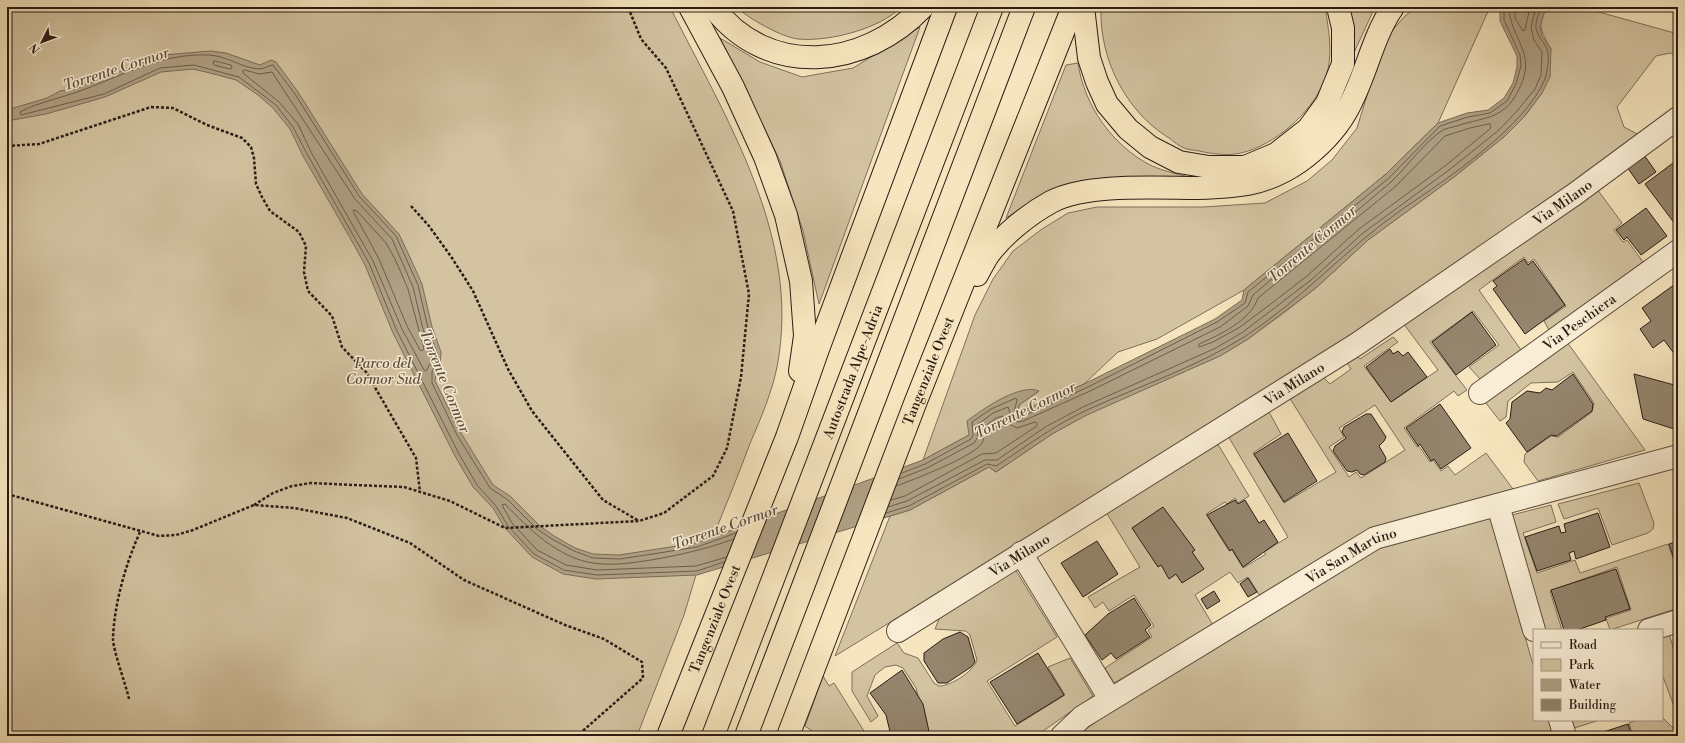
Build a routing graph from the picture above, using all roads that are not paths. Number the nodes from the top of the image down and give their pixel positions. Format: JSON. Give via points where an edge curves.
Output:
{"nodes":[{"id":1,"x":690,"y":7,"type":"edge"},
{"id":2,"x":713,"y":7,"type":"edge"},
{"id":3,"x":923,"y":7,"type":"edge"},
{"id":4,"x":946,"y":7,"type":"edge"},
{"id":5,"x":992,"y":7,"type":"edge"},
{"id":6,"x":1024,"y":7,"type":"edge"},
{"id":7,"x":1073,"y":7,"type":"edge"},
{"id":8,"x":1083,"y":7,"type":"edge"},
{"id":9,"x":1338,"y":7,"type":"edge"},
{"id":10,"x":1393,"y":7,"type":"edge"},
{"id":11,"x":1678,"y":118,"type":"edge"},
{"id":12,"x":1678,"y":251,"type":"edge"},
{"id":13,"x":940,"y":343,"type":"junction"},
{"id":14,"x":1480,"y":393,"type":"dead end"},
{"id":15,"x":787,"y":437,"type":"junction"},
{"id":16,"x":1678,"y":456,"type":"edge"},
{"id":17,"x":1498,"y":505,"type":"junction"},
{"id":18,"x":1021,"y":553,"type":"junction"},
{"id":19,"x":1678,"y":621,"type":"edge"},
{"id":20,"x":1534,"y":629,"type":"edge"},
{"id":21,"x":1653,"y":629,"type":"edge"},
{"id":22,"x":898,"y":631,"type":"dead end"},
{"id":23,"x":1110,"y":699,"type":"junction"},
{"id":24,"x":1560,"y":721,"type":"edge"},
{"id":25,"x":668,"y":736,"type":"edge"},
{"id":26,"x":713,"y":736,"type":"edge"},
{"id":27,"x":746,"y":736,"type":"edge"},
{"id":28,"x":788,"y":736,"type":"edge"},
{"id":29,"x":1062,"y":736,"type":"edge"},
{"id":30,"x":1565,"y":736,"type":"edge"}],
"edges":[{"from":1,"to":15,"type":"highway","via":[[733,88],[765,157],[786,215],[801,281],[805,336]]},
{"from":2,"to":3,"type":"highway","via":[[733,29],[766,49],[796,58],[816,58],[844,55],[866,47],[914,16]]},
{"from":4,"to":15,"type":"highway","name":"Tangenziale Ovest"},
{"from":5,"to":26,"type":"highway","name":"Autostrada Alpe-Adria"},
{"from":6,"to":27,"type":"highway"},
{"from":7,"to":13,"type":"highway","name":"Tangenziale Ovest"},
{"from":8,"to":9,"type":"highway","via":[[1089,58],[1097,82],[1106,104],[1128,129],[1150,147],[1179,162],[1209,167],[1245,167],[1276,154],[1308,129],[1327,103],[1343,64],[1343,28]]},
{"from":10,"to":13,"type":"highway","via":[[1382,23],[1347,111],[1331,133],[1299,162],[1274,177],[1234,187],[1110,189],[1079,193],[1052,201],[1006,235],[989,254]]},
{"from":11,"to":18,"type":"street","name":"Via Milano","via":[[1575,194],[1357,344]]},
{"from":12,"to":14,"type":"street","name":"Via Peschiera"},
{"from":13,"to":28,"type":"highway","name":"Tangenziale Ovest"},
{"from":15,"to":25,"type":"highway","name":"Tangenziale Ovest"},
{"from":16,"to":17,"type":"street","name":"Via San Martino"},
{"from":17,"to":20,"type":"street"},
{"from":17,"to":23,"type":"street","name":"Via San Martino","via":[[1375,538]]},
{"from":18,"to":22,"type":"street","name":"Via Milano"},
{"from":18,"to":23,"type":"street"},
{"from":19,"to":21,"type":"street"},
{"from":23,"to":29,"type":"street","name":"Via San Martino","via":[[1082,717]]},
{"from":24,"to":30,"type":"street"}]}
